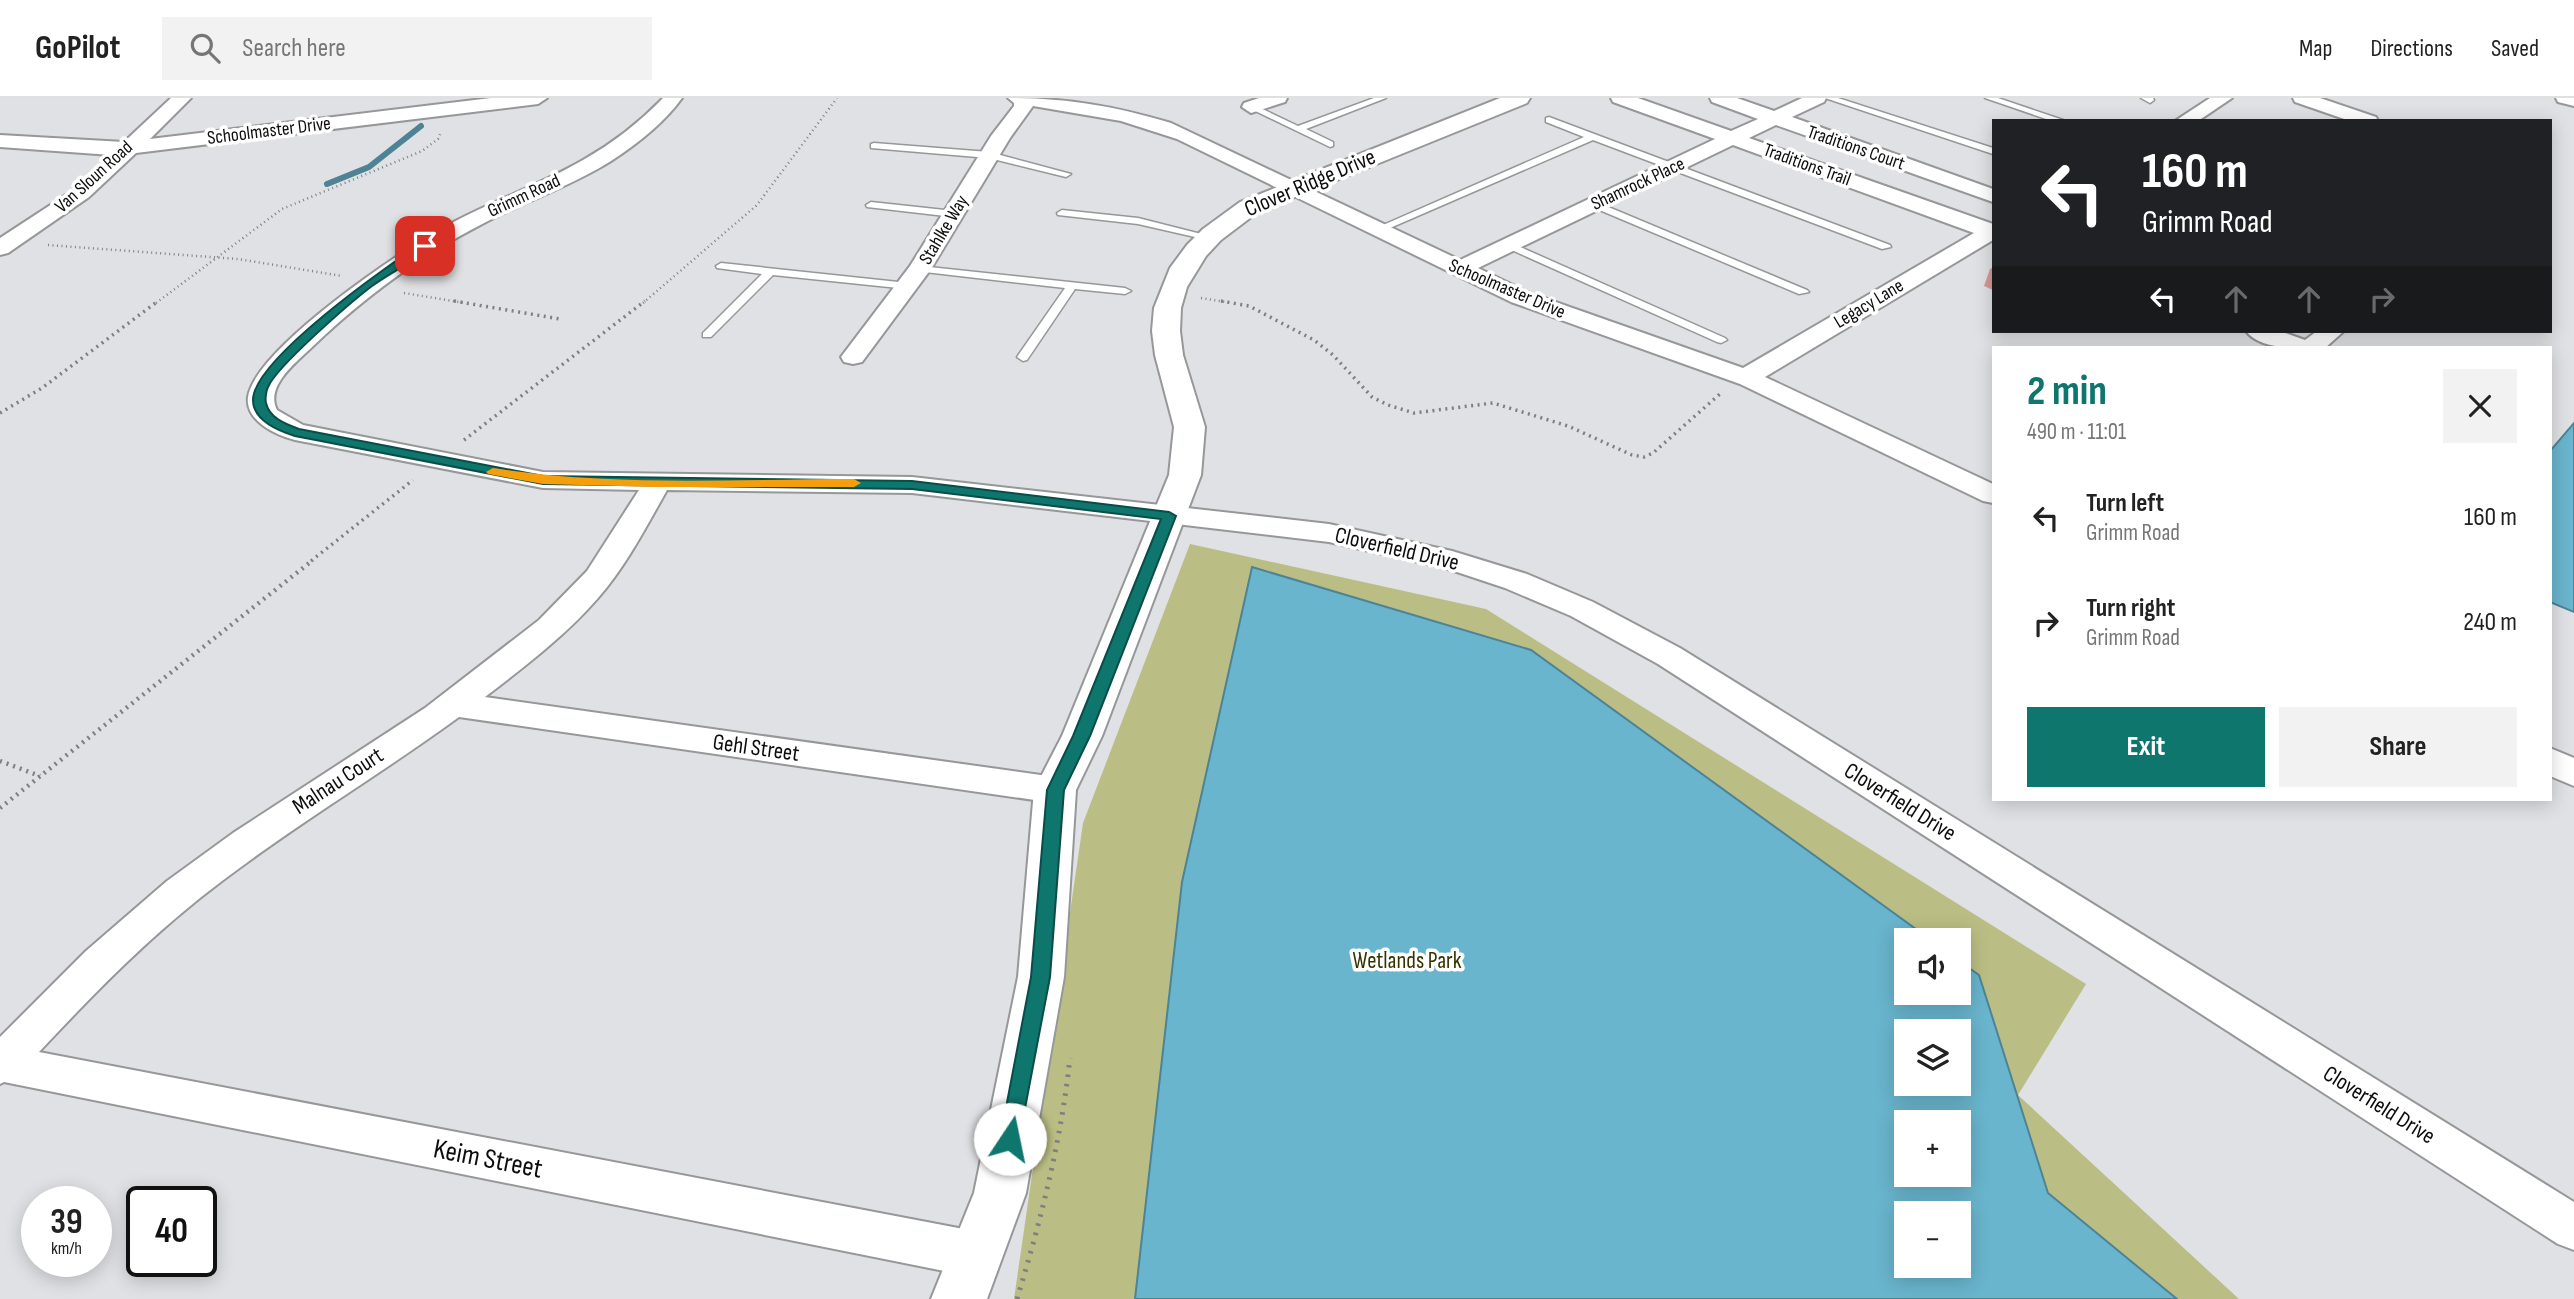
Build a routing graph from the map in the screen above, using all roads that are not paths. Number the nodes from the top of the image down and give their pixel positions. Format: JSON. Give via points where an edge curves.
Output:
{"nodes":[{"id":1,"x":182,"y":98,"type":"edge"},
{"id":2,"x":538,"y":98,"type":"edge"},
{"id":3,"x":673,"y":98,"type":"edge"},
{"id":4,"x":1017,"y":98,"type":"edge"},
{"id":5,"x":1025,"y":98,"type":"edge"},
{"id":6,"x":1278,"y":98,"type":"edge"},
{"id":7,"x":1382,"y":98,"type":"edge"},
{"id":8,"x":1519,"y":98,"type":"edge"},
{"id":9,"x":1620,"y":98,"type":"edge"},
{"id":10,"x":1719,"y":98,"type":"edge"},
{"id":11,"x":1817,"y":98,"type":"edge"},
{"id":12,"x":1829,"y":98,"type":"edge"},
{"id":13,"x":1989,"y":98,"type":"edge"},
{"id":14,"x":2223,"y":98,"type":"edge"},
{"id":15,"x":2302,"y":98,"type":"edge"},
{"id":16,"x":2565,"y":98,"type":"edge"},
{"id":17,"x":2574,"y":100,"type":"edge"},
{"id":18,"x":1251,"y":107,"type":"joint"},
{"id":19,"x":1774,"y":119,"type":"junction"},
{"id":20,"x":2056,"y":119,"type":"edge"},
{"id":21,"x":2187,"y":119,"type":"edge"},
{"id":22,"x":2363,"y":119,"type":"edge"},
{"id":23,"x":1549,"y":120,"type":"dead end"},
{"id":24,"x":1298,"y":129,"type":"junction"},
{"id":25,"x":1591,"y":137,"type":"junction"},
{"id":26,"x":1734,"y":138,"type":"junction"},
{"id":27,"x":0,"y":141,"type":"edge"},
{"id":28,"x":1329,"y":144,"type":"dead end"},
{"id":29,"x":874,"y":146,"type":"dead end"},
{"id":30,"x":126,"y":148,"type":"junction"},
{"id":31,"x":1992,"y":151,"type":"edge"},
{"id":32,"x":989,"y":155,"type":"junction"},
{"id":33,"x":1675,"y":166,"type":"junction"},
{"id":34,"x":1066,"y":174,"type":"dead end"},
{"id":35,"x":1293,"y":188,"type":"junction"},
{"id":36,"x":1992,"y":196,"type":"edge"},
{"id":37,"x":1594,"y":204,"type":"junction"},
{"id":38,"x":871,"y":205,"type":"dead end"},
{"id":39,"x":1062,"y":213,"type":"dead end"},
{"id":40,"x":954,"y":214,"type":"junction"},
{"id":41,"x":1379,"y":229,"type":"junction"},
{"id":42,"x":1992,"y":232,"type":"edge"},
{"id":43,"x":1992,"y":233,"type":"edge"},
{"id":44,"x":1208,"y":237,"type":"junction"},
{"id":45,"x":4,"y":245,"type":"edge"},
{"id":46,"x":1509,"y":245,"type":"junction"},
{"id":47,"x":1886,"y":247,"type":"dead end"},
{"id":48,"x":721,"y":266,"type":"dead end"},
{"id":49,"x":1458,"y":269,"type":"junction"},
{"id":50,"x":771,"y":271,"type":"junction"},
{"id":51,"x":914,"y":278,"type":"junction"},
{"id":52,"x":1072,"y":286,"type":"junction"},
{"id":53,"x":1125,"y":291,"type":"dead end"},
{"id":54,"x":1803,"y":292,"type":"dead end"},
{"id":55,"x":2263,"y":333,"type":"edge"},
{"id":56,"x":2329,"y":333,"type":"edge"},
{"id":57,"x":707,"y":335,"type":"dead end"},
{"id":58,"x":1721,"y":340,"type":"dead end"},
{"id":59,"x":2299,"y":346,"type":"edge"},
{"id":60,"x":2313,"y":346,"type":"edge"},
{"id":61,"x":853,"y":357,"type":"dead end"},
{"id":62,"x":1023,"y":357,"type":"dead end"},
{"id":63,"x":1746,"y":377,"type":"junction"},
{"id":64,"x":657,"y":483,"type":"junction"},
{"id":65,"x":1992,"y":495,"type":"edge"},
{"id":66,"x":1169,"y":516,"type":"junction"},
{"id":67,"x":456,"y":705,"type":"junction"},
{"id":68,"x":2552,"y":762,"type":"edge"},
{"id":69,"x":2574,"y":773,"type":"edge"},
{"id":70,"x":1055,"y":790,"type":"junction"},
{"id":71,"x":1,"y":1064,"type":"edge"},
{"id":72,"x":2574,"y":1228,"type":"edge"},
{"id":73,"x":974,"y":1254,"type":"junction"},
{"id":74,"x":959,"y":1299,"type":"edge"}],
"edges":[{"from":1,"to":30,"type":"street","name":"Van Sloun Road"},
{"from":2,"to":30,"type":"street","name":"Schoolmaster Drive"},
{"from":3,"to":64,"type":"street","name":"Grimm Road","via":[[618,148],[435,241],[369,284],[331,314],[273,372],[259,401],[264,413],[295,432],[543,480]]},
{"from":4,"to":5,"type":"street","name":"Schoolmaster Drive"},
{"from":5,"to":32,"type":"street","name":"Stahlke Way"},
{"from":5,"to":35,"type":"street","name":"Schoolmaster Drive","via":[[1108,111],[1162,126]]},
{"from":6,"to":18,"type":"street"},
{"from":7,"to":24,"type":"lane"},
{"from":8,"to":35,"type":"street","name":"Clover Ridge Drive"},
{"from":9,"to":26,"type":"street","name":"Traditions Trail"},
{"from":10,"to":19,"type":"street","name":"Traditions Court"},
{"from":11,"to":19,"type":"street","name":"Shamrock Place"},
{"from":12,"to":31,"type":"lane"},
{"from":13,"to":20,"type":"lane"},
{"from":14,"to":21,"type":"street"},
{"from":15,"to":22,"type":"street"},
{"from":16,"to":17,"type":"street"},
{"from":18,"to":24,"type":"lane"},
{"from":19,"to":26,"type":"street","name":"Shamrock Place"},
{"from":19,"to":36,"type":"street","name":"Traditions Court"},
{"from":23,"to":25,"type":"lane"},
{"from":24,"to":28,"type":"lane"},
{"from":25,"to":33,"type":"lane"},
{"from":25,"to":41,"type":"lane"},
{"from":26,"to":33,"type":"street","name":"Shamrock Place"},
{"from":26,"to":42,"type":"street","name":"Traditions Trail"},
{"from":27,"to":30,"type":"street","name":"Schoolmaster Drive"},
{"from":29,"to":32,"type":"lane"},
{"from":30,"to":45,"type":"street","name":"Van Sloun Road","via":[[82,192]]},
{"from":32,"to":34,"type":"lane"},
{"from":32,"to":40,"type":"street","name":"Stahlke Way"},
{"from":33,"to":37,"type":"street","name":"Shamrock Place"},
{"from":33,"to":47,"type":"lane"},
{"from":35,"to":41,"type":"street","name":"Schoolmaster Drive"},
{"from":35,"to":44,"type":"street","name":"Clover Ridge Drive","via":[[1249,206]]},
{"from":37,"to":46,"type":"street","name":"Shamrock Place"},
{"from":37,"to":54,"type":"lane"},
{"from":38,"to":40,"type":"lane"},
{"from":39,"to":44,"type":"lane","via":[[1138,221]]},
{"from":40,"to":51,"type":"street","name":"Stahlke Way"},
{"from":41,"to":49,"type":"street","name":"Schoolmaster Drive"},
{"from":43,"to":63,"type":"street","name":"Legacy Lane"},
{"from":44,"to":66,"type":"street","name":"Clover Ridge Drive","via":[[1177,275],[1168,299],[1169,355],[1191,438],[1185,475]]},
{"from":46,"to":49,"type":"street","name":"Shamrock Place"},
{"from":46,"to":58,"type":"lane"},
{"from":48,"to":50,"type":"lane"},
{"from":49,"to":63,"type":"street","name":"Schoolmaster Drive","via":[[1519,297]]},
{"from":50,"to":51,"type":"lane"},
{"from":50,"to":57,"type":"lane"},
{"from":51,"to":52,"type":"lane"},
{"from":51,"to":61,"type":"street","name":"Stahlke Way"},
{"from":52,"to":53,"type":"lane"},
{"from":52,"to":62,"type":"lane"},
{"from":55,"to":59,"type":"street"},
{"from":56,"to":60,"type":"street"},
{"from":63,"to":65,"type":"street","name":"Schoolmaster Drive"},
{"from":64,"to":66,"type":"street","name":"Grimm Road","via":[[912,485]]},
{"from":64,"to":67,"type":"street","name":"Malnau Court","via":[[588,590],[540,637]]},
{"from":66,"to":70,"type":"street","name":"Clover Ridge Drive","via":[[1082,736]]},
{"from":66,"to":72,"type":"street","name":"Cloverfield Drive","via":[[1329,533],[1391,545],[1516,581],[1582,608],[1680,663]]},
{"from":67,"to":70,"type":"street","name":"Gehl Street"},
{"from":67,"to":71,"type":"street","name":"Malnau Court","via":[[206,872],[72,988]]},
{"from":68,"to":69,"type":"street"},
{"from":70,"to":73,"type":"street","name":"Clover Ridge Drive","via":[[1041,977],[1000,1193]]},
{"from":71,"to":73,"type":"street","name":"Keim Street"},
{"from":73,"to":74,"type":"street","name":"Clover Ridge Drive"}]}
